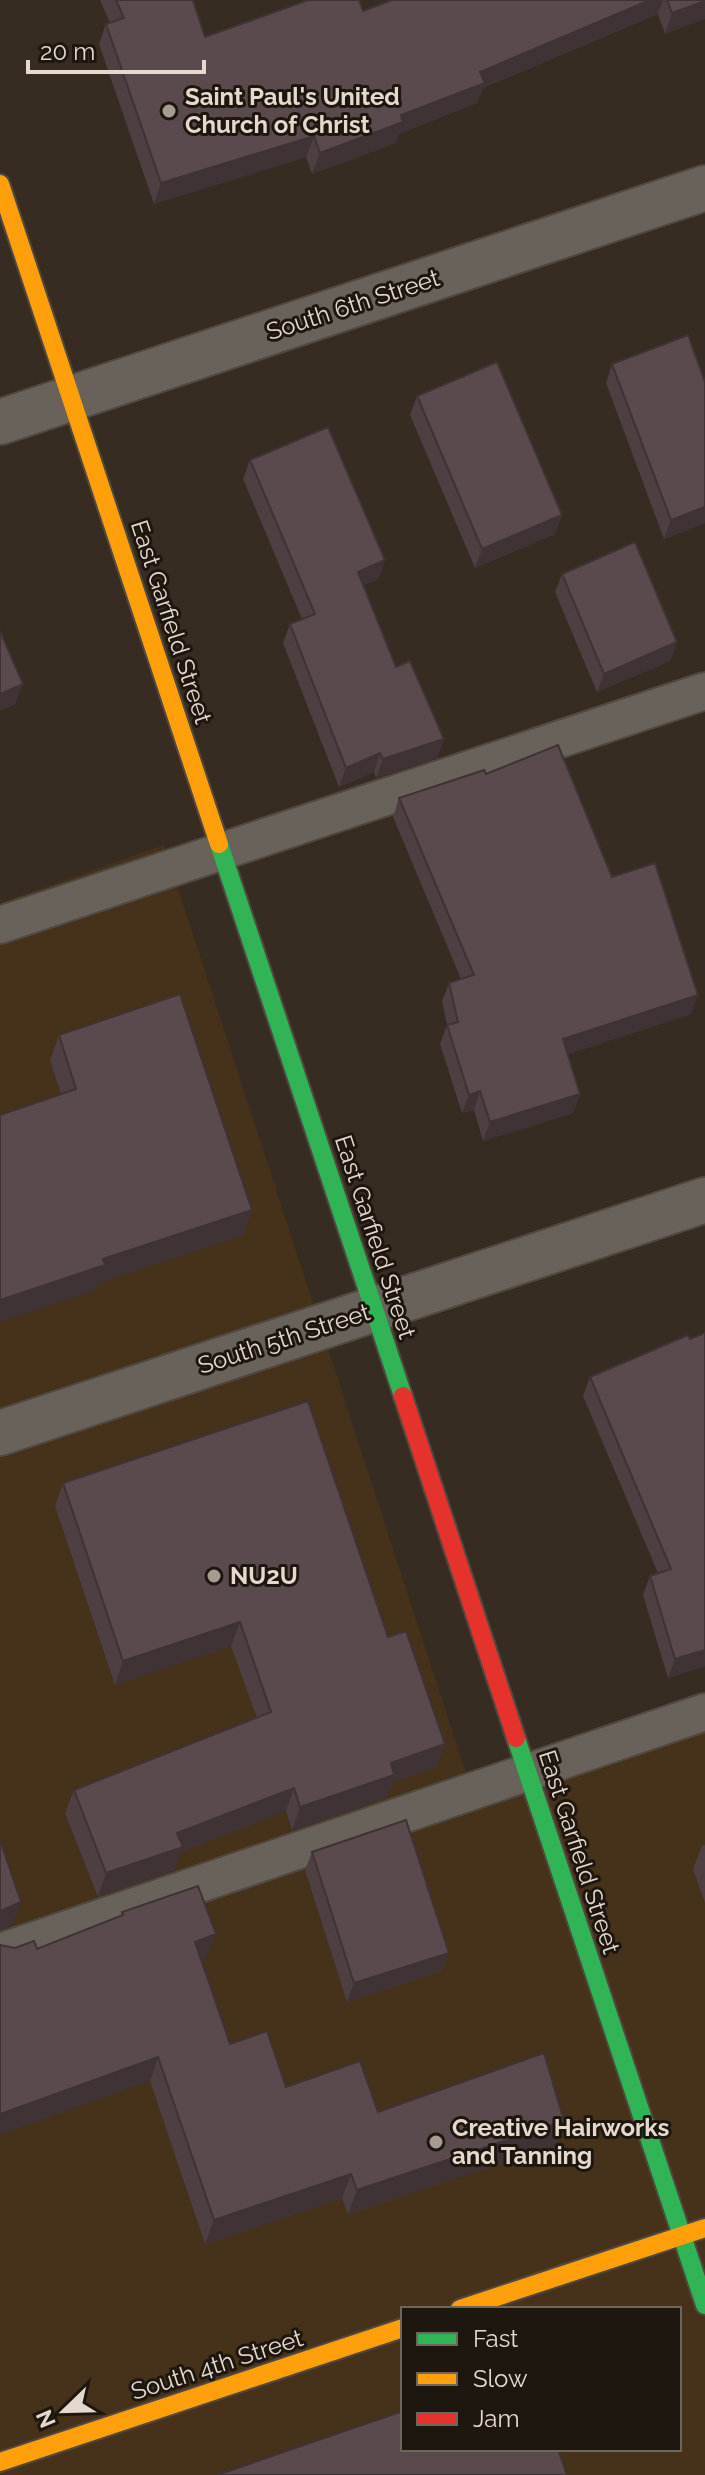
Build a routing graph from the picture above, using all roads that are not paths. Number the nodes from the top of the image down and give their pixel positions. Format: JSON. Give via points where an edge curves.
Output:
{"nodes":[{"id":1,"x":0,"y":184,"type":"edge"},
{"id":2,"x":705,"y":188,"type":"edge"},
{"id":3,"x":71,"y":399,"type":"junction"},
{"id":4,"x":0,"y":422,"type":"edge"},
{"id":5,"x":705,"y":691,"type":"edge"},
{"id":6,"x":222,"y":851,"type":"junction"},
{"id":7,"x":0,"y":925,"type":"edge"},
{"id":8,"x":705,"y":1200,"type":"edge"},
{"id":9,"x":374,"y":1310,"type":"junction"},
{"id":10,"x":0,"y":1433,"type":"edge"},
{"id":11,"x":705,"y":1712,"type":"edge"},
{"id":12,"x":528,"y":1772,"type":"junction"},
{"id":13,"x":0,"y":1952,"type":"edge"},
{"id":14,"x":705,"y":2228,"type":"edge"},
{"id":15,"x":682,"y":2236,"type":"junction"},
{"id":16,"x":705,"y":2305,"type":"edge"},
{"id":17,"x":466,"y":2307,"type":"edge"},
{"id":18,"x":401,"y":2329,"type":"edge"},
{"id":19,"x":0,"y":2462,"type":"edge"}],
"edges":[{"from":1,"to":3,"type":"street","name":"East Garfield Street"},
{"from":2,"to":3,"type":"street","name":"South 6th Street"},
{"from":3,"to":4,"type":"street","name":"South 6th Street"},
{"from":3,"to":6,"type":"street","name":"East Garfield Street"},
{"from":5,"to":6,"type":"lane"},
{"from":6,"to":7,"type":"lane"},
{"from":6,"to":9,"type":"street","name":"East Garfield Street"},
{"from":8,"to":9,"type":"street","name":"South 5th Street"},
{"from":9,"to":10,"type":"street","name":"South 5th Street"},
{"from":9,"to":12,"type":"street","name":"East Garfield Street"},
{"from":11,"to":12,"type":"lane"},
{"from":12,"to":13,"type":"lane"},
{"from":12,"to":15,"type":"street","name":"East Garfield Street"},
{"from":14,"to":15,"type":"street"},
{"from":15,"to":16,"type":"street","name":"East Garfield Street"},
{"from":15,"to":17,"type":"street"},
{"from":18,"to":19,"type":"street","name":"South 4th Street"}]}
